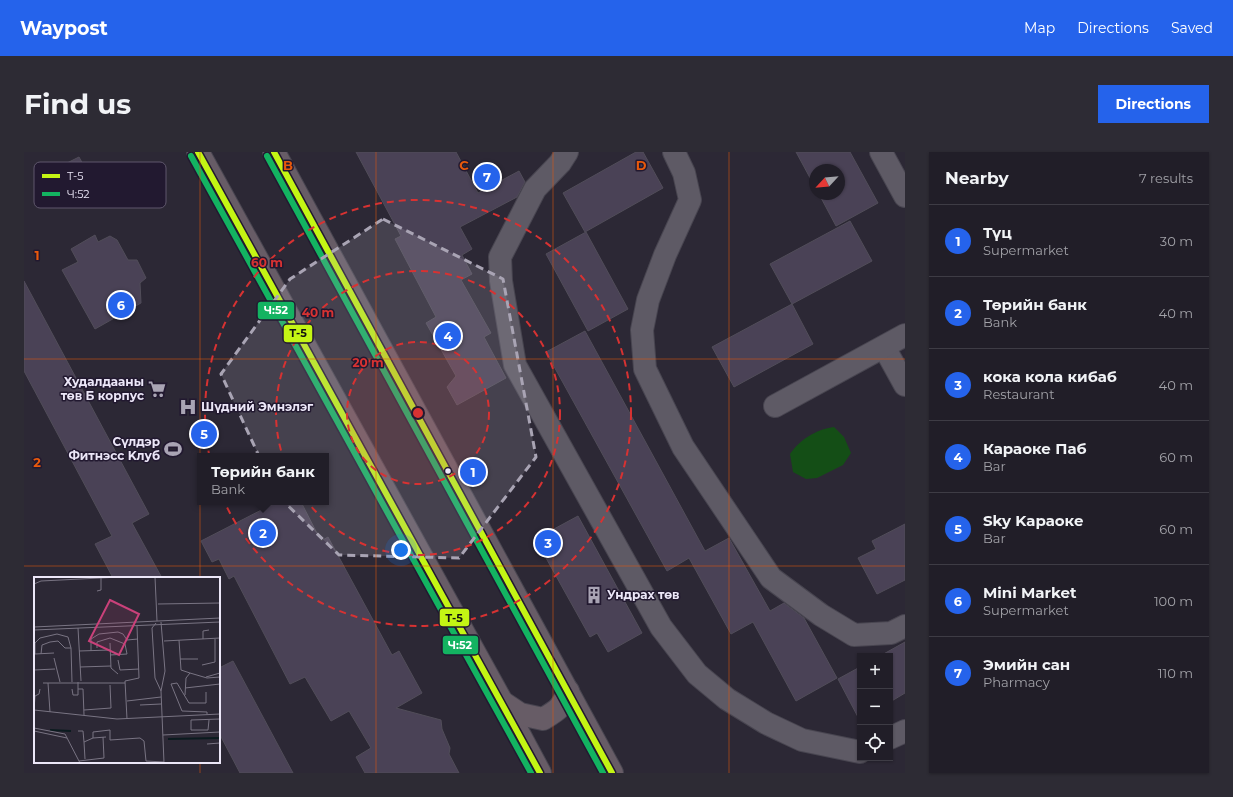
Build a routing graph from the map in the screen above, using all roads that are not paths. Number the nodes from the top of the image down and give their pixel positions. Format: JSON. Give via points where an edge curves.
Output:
{"nodes":[{"id":1,"x":198,"y":152,"type":"edge"},
{"id":2,"x":274,"y":152,"type":"edge"},
{"id":3,"x":567,"y":152,"type":"edge"},
{"id":4,"x":674,"y":152,"type":"edge"},
{"id":5,"x":881,"y":152,"type":"edge"},
{"id":6,"x":905,"y":196,"type":"edge"},
{"id":7,"x":905,"y":335,"type":"edge"},
{"id":8,"x":884,"y":347,"type":"junction"},
{"id":9,"x":905,"y":385,"type":"edge"},
{"id":10,"x":775,"y":406,"type":"dead end"},
{"id":11,"x":905,"y":626,"type":"edge"},
{"id":12,"x":568,"y":692,"type":"junction"},
{"id":13,"x":502,"y":702,"type":"junction"},
{"id":14,"x":905,"y":731,"type":"edge"},
{"id":15,"x":893,"y":737,"type":"edge"},
{"id":16,"x":857,"y":751,"type":"edge"},
{"id":17,"x":540,"y":773,"type":"edge"},
{"id":18,"x":612,"y":773,"type":"edge"}],
"edges":[{"from":1,"to":13,"type":"main road"},
{"from":2,"to":12,"type":"main road"},
{"from":3,"to":16,"type":"street","via":[[560,163],[535,188],[500,257],[500,281],[515,365],[661,627],[697,674],[727,699],[766,723],[802,740]]},
{"from":4,"to":11,"type":"street","via":[[684,172],[690,200],[648,300],[642,330],[645,369],[683,447],[770,578],[820,615],[854,635],[891,633]]},
{"from":5,"to":6,"type":"street"},
{"from":7,"to":8,"type":"street"},
{"from":8,"to":9,"type":"street"},
{"from":8,"to":10,"type":"street"},
{"from":12,"to":13,"type":"main road","via":[[556,712],[543,719],[520,714]]},
{"from":12,"to":18,"type":"main road"},
{"from":13,"to":17,"type":"main road"},
{"from":14,"to":15,"type":"street"}]}
